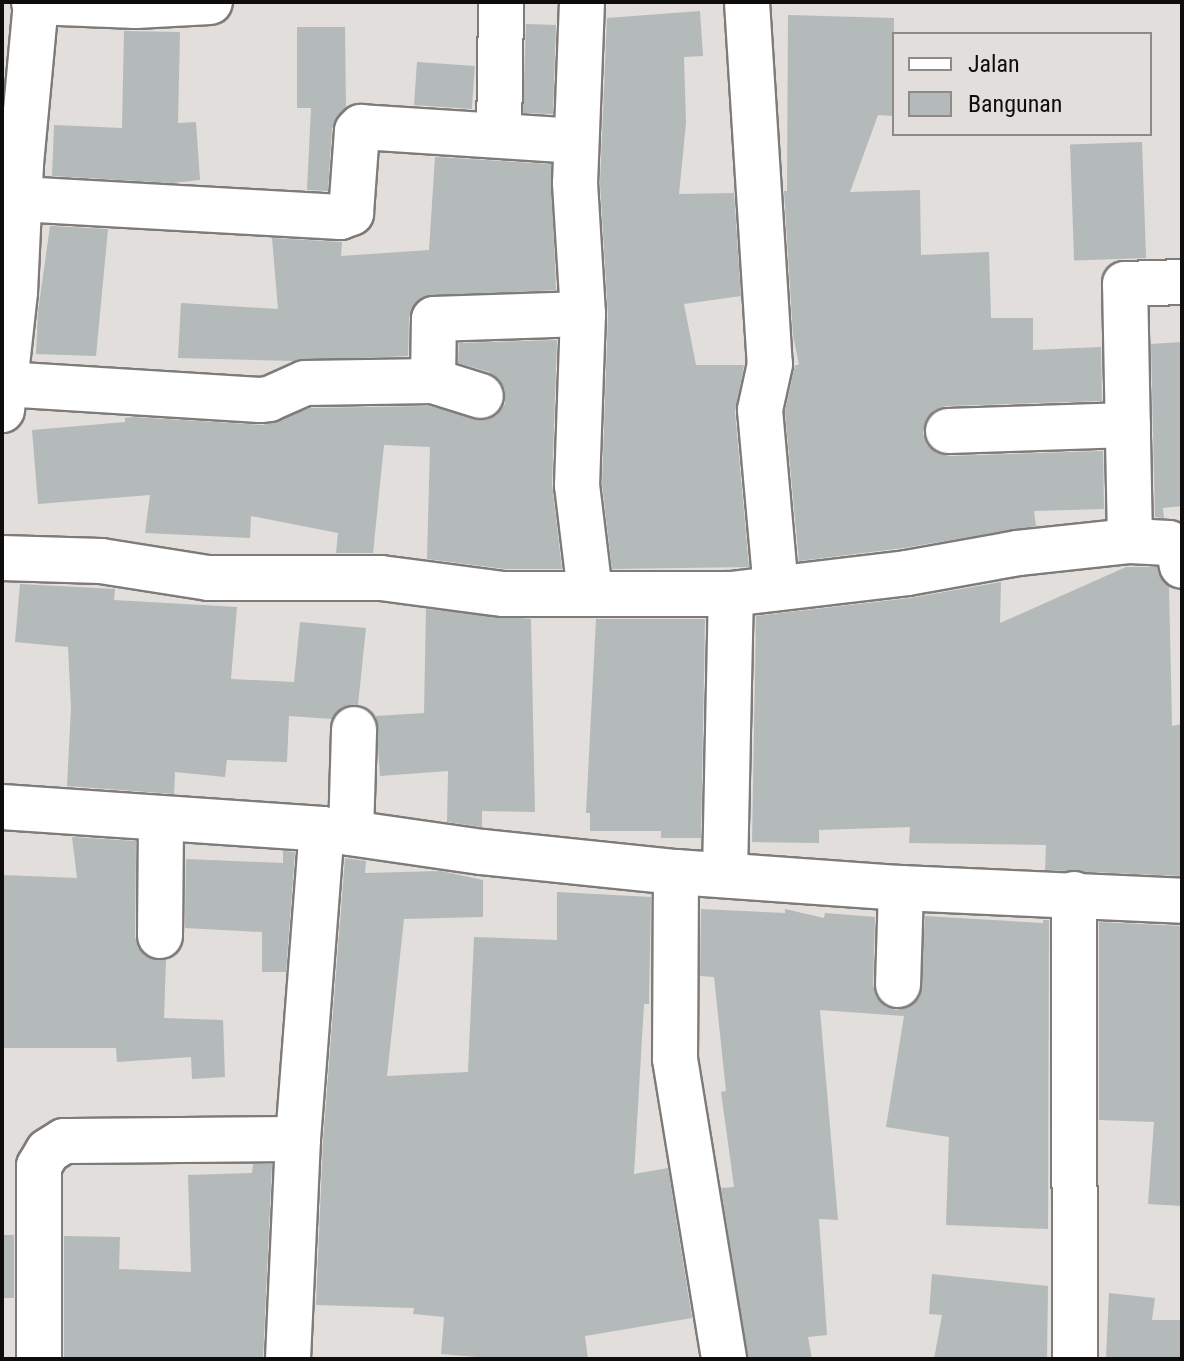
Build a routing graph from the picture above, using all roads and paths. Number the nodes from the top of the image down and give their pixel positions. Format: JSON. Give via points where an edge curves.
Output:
{"nodes":[{"id":1,"x":35,"y":2,"type":"edge"},
{"id":2,"x":210,"y":2,"type":"edge"},
{"id":3,"x":582,"y":2,"type":"edge"},
{"id":4,"x":747,"y":2,"type":"edge"},
{"id":5,"x":501,"y":21,"type":"edge"},
{"id":6,"x":499,"y":135,"type":"junction"},
{"id":7,"x":575,"y":141,"type":"junction"},
{"id":8,"x":19,"y":199,"type":"junction"},
{"id":9,"x":1182,"y":282,"type":"edge"},
{"id":10,"x":8,"y":292,"type":"edge"},
{"id":11,"x":583,"y":314,"type":"junction"},
{"id":12,"x":433,"y":381,"type":"junction"},
{"id":13,"x":481,"y":396,"type":"dead end"},
{"id":14,"x":3,"y":397,"type":"edge"},
{"id":15,"x":1128,"y":425,"type":"junction"},
{"id":16,"x":948,"y":431,"type":"dead end"},
{"id":17,"x":1130,"y":541,"type":"junction"},
{"id":18,"x":2,"y":558,"type":"edge"},
{"id":19,"x":1182,"y":566,"type":"edge"},
{"id":20,"x":776,"y":588,"type":"junction"},
{"id":21,"x":590,"y":592,"type":"junction"},
{"id":22,"x":731,"y":594,"type":"junction"},
{"id":23,"x":354,"y":729,"type":"dead end"},
{"id":24,"x":2,"y":807,"type":"edge"},
{"id":25,"x":161,"y":820,"type":"junction"},
{"id":26,"x":336,"y":831,"type":"junction"},
{"id":27,"x":676,"y":872,"type":"junction"},
{"id":28,"x":725,"y":875,"type":"junction"},
{"id":29,"x":901,"y":888,"type":"junction"},
{"id":30,"x":1074,"y":894,"type":"junction"},
{"id":31,"x":1182,"y":901,"type":"edge"},
{"id":32,"x":160,"y":936,"type":"dead end"},
{"id":33,"x":898,"y":985,"type":"dead end"},
{"id":34,"x":298,"y":1139,"type":"junction"},
{"id":35,"x":39,"y":1359,"type":"edge"},
{"id":36,"x":288,"y":1359,"type":"edge"},
{"id":37,"x":724,"y":1359,"type":"edge"},
{"id":38,"x":1075,"y":1359,"type":"edge"}],
"edges":[{"from":1,"to":2,"type":"street"},
{"from":1,"to":8,"type":"street"},
{"from":3,"to":7,"type":"street"},
{"from":4,"to":20,"type":"street","via":[[770,364],[760,410]]},
{"from":5,"to":6,"type":"street"},
{"from":6,"to":7,"type":"street"},
{"from":6,"to":8,"type":"street","via":[[361,127],[351,213],[340,217]]},
{"from":7,"to":11,"type":"street"},
{"from":8,"to":10,"type":"street"},
{"from":9,"to":15,"type":"street","via":[[1125,284]]},
{"from":10,"to":14,"type":"street"},
{"from":11,"to":12,"type":"street","via":[[434,319]]},
{"from":11,"to":21,"type":"street","via":[[577,485]]},
{"from":12,"to":13,"type":"street"},
{"from":12,"to":14,"type":"street","via":[[305,383],[260,400]]},
{"from":15,"to":16,"type":"street"},
{"from":15,"to":17,"type":"street"},
{"from":17,"to":19,"type":"street","via":[[1169,543],[1179,551]]},
{"from":17,"to":20,"type":"street"},
{"from":18,"to":21,"type":"street","via":[[101,561],[208,578],[381,578],[503,594]]},
{"from":20,"to":22,"type":"street"},
{"from":21,"to":22,"type":"street"},
{"from":22,"to":28,"type":"street"},
{"from":23,"to":26,"type":"street"},
{"from":24,"to":25,"type":"street"},
{"from":25,"to":26,"type":"street"},
{"from":25,"to":32,"type":"street"},
{"from":26,"to":27,"type":"street"},
{"from":26,"to":34,"type":"street"},
{"from":27,"to":28,"type":"street"},
{"from":27,"to":37,"type":"street","via":[[675,1059]]},
{"from":28,"to":29,"type":"street"},
{"from":29,"to":30,"type":"street"},
{"from":29,"to":33,"type":"street"},
{"from":30,"to":31,"type":"street"},
{"from":30,"to":38,"type":"street"},
{"from":34,"to":35,"type":"street","via":[[64,1141],[48,1151],[39,1166]]},
{"from":34,"to":36,"type":"street"}]}
